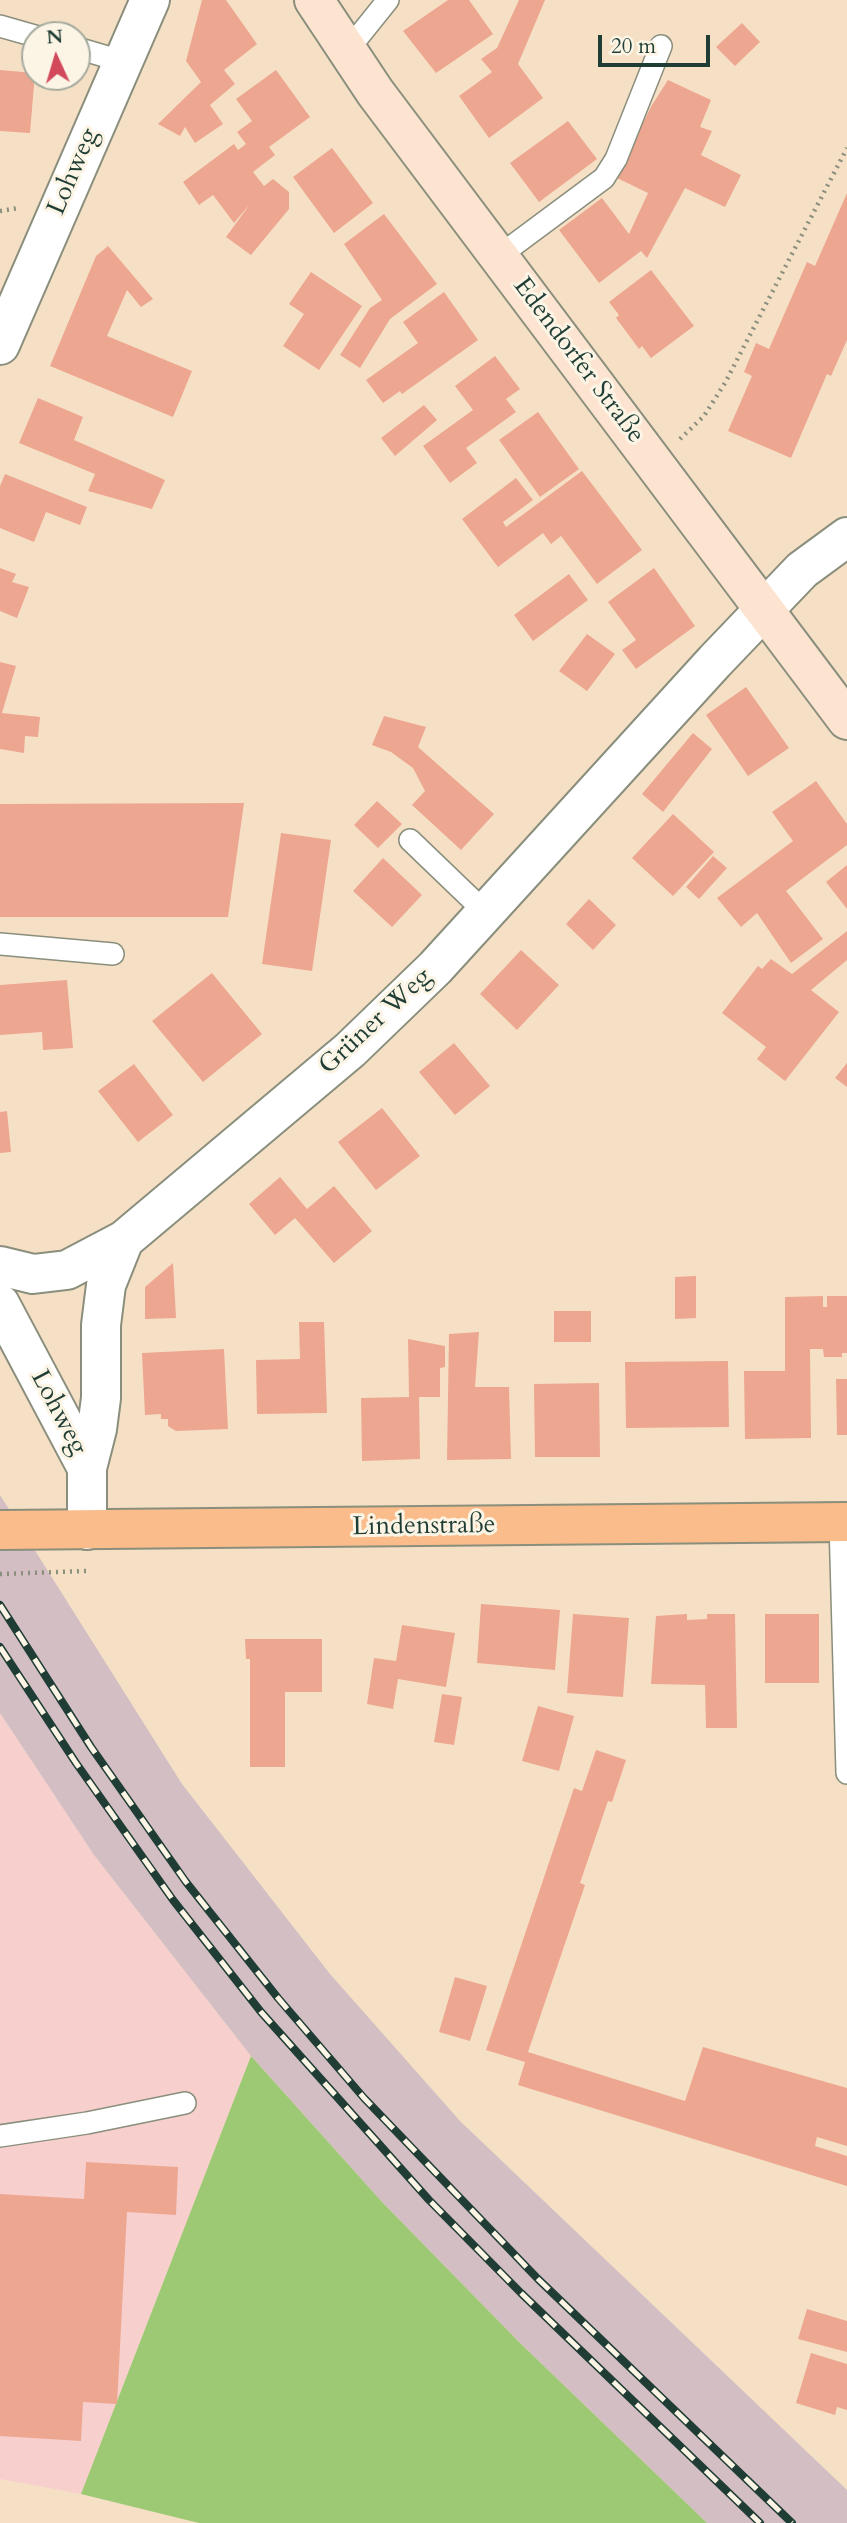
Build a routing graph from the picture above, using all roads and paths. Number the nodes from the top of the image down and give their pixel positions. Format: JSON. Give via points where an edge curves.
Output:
{"nodes":[{"id":1,"x":150,"y":0,"type":"edge"},
{"id":2,"x":314,"y":0,"type":"edge"},
{"id":3,"x":388,"y":0,"type":"edge"},
{"id":4,"x":0,"y":26,"type":"edge"},
{"id":5,"x":21,"y":32,"type":"edge"},
{"id":6,"x":661,"y":46,"type":"dead end"},
{"id":7,"x":348,"y":51,"type":"junction"},
{"id":8,"x":91,"y":52,"type":"edge"},
{"id":9,"x":121,"y":61,"type":"junction"},
{"id":10,"x":847,"y":149,"type":"edge"},
{"id":11,"x":499,"y":256,"type":"junction"},
{"id":12,"x":0,"y":345,"type":"edge"},
{"id":13,"x":655,"y":464,"type":"junction"},
{"id":14,"x":847,"y":537,"type":"edge"},
{"id":15,"x":764,"y":610,"type":"junction"},
{"id":16,"x":847,"y":720,"type":"edge"},
{"id":17,"x":410,"y":840,"type":"dead end"},
{"id":18,"x":486,"y":913,"type":"junction"},
{"id":19,"x":0,"y":944,"type":"edge"},
{"id":20,"x":113,"y":954,"type":"dead end"},
{"id":21,"x":124,"y":1240,"type":"junction"},
{"id":22,"x":0,"y":1266,"type":"edge"},
{"id":23,"x":0,"y":1304,"type":"edge"},
{"id":24,"x":87,"y":1468,"type":"junction"},
{"id":25,"x":844,"y":1522,"type":"edge"},
{"id":26,"x":11,"y":1530,"type":"edge"},
{"id":27,"x":87,"y":1530,"type":"junction"},
{"id":28,"x":49,"y":1572,"type":"dead end"},
{"id":29,"x":0,"y":1574,"type":"edge"},
{"id":30,"x":847,"y":1773,"type":"edge"},
{"id":31,"x":185,"y":2103,"type":"dead end"},
{"id":32,"x":0,"y":2136,"type":"edge"}],
"edges":[{"from":1,"to":9,"type":"street","name":"Lohweg"},
{"from":2,"to":7,"type":"street","name":"Edendorfer Straße"},
{"from":3,"to":7,"type":"lane"},
{"from":4,"to":5,"type":"lane"},
{"from":6,"to":11,"type":"lane","via":[[604,178]]},
{"from":7,"to":11,"type":"street","name":"Edendorfer Straße"},
{"from":8,"to":9,"type":"lane"},
{"from":9,"to":12,"type":"street","name":"Lohweg"},
{"from":10,"to":13,"type":"path","via":[[725,383],[704,416]]},
{"from":11,"to":13,"type":"street","name":"Edendorfer Straße"},
{"from":13,"to":15,"type":"street","name":"Edendorfer Straße"},
{"from":14,"to":15,"type":"street","name":"Grüner Weg","via":[[802,570]]},
{"from":15,"to":16,"type":"street","name":"Edendorfer Straße"},
{"from":15,"to":18,"type":"street","name":"Grüner Weg"},
{"from":17,"to":18,"type":"lane"},
{"from":18,"to":21,"type":"street","name":"Grüner Weg","via":[[350,1049]]},
{"from":19,"to":20,"type":"lane"},
{"from":21,"to":22,"type":"street","via":[[67,1270],[33,1274]]},
{"from":21,"to":24,"type":"street","name":"Grüner Weg","via":[[106,1285],[100,1408]]},
{"from":23,"to":24,"type":"street","name":"Lohweg"},
{"from":24,"to":27,"type":"street","name":"Lohweg"},
{"from":25,"to":27,"type":"main road","name":"Lindenstraße"},
{"from":25,"to":30,"type":"lane"},
{"from":26,"to":27,"type":"main road","name":"Lindenstraße"},
{"from":28,"to":29,"type":"path"},
{"from":31,"to":32,"type":"lane"}]}
